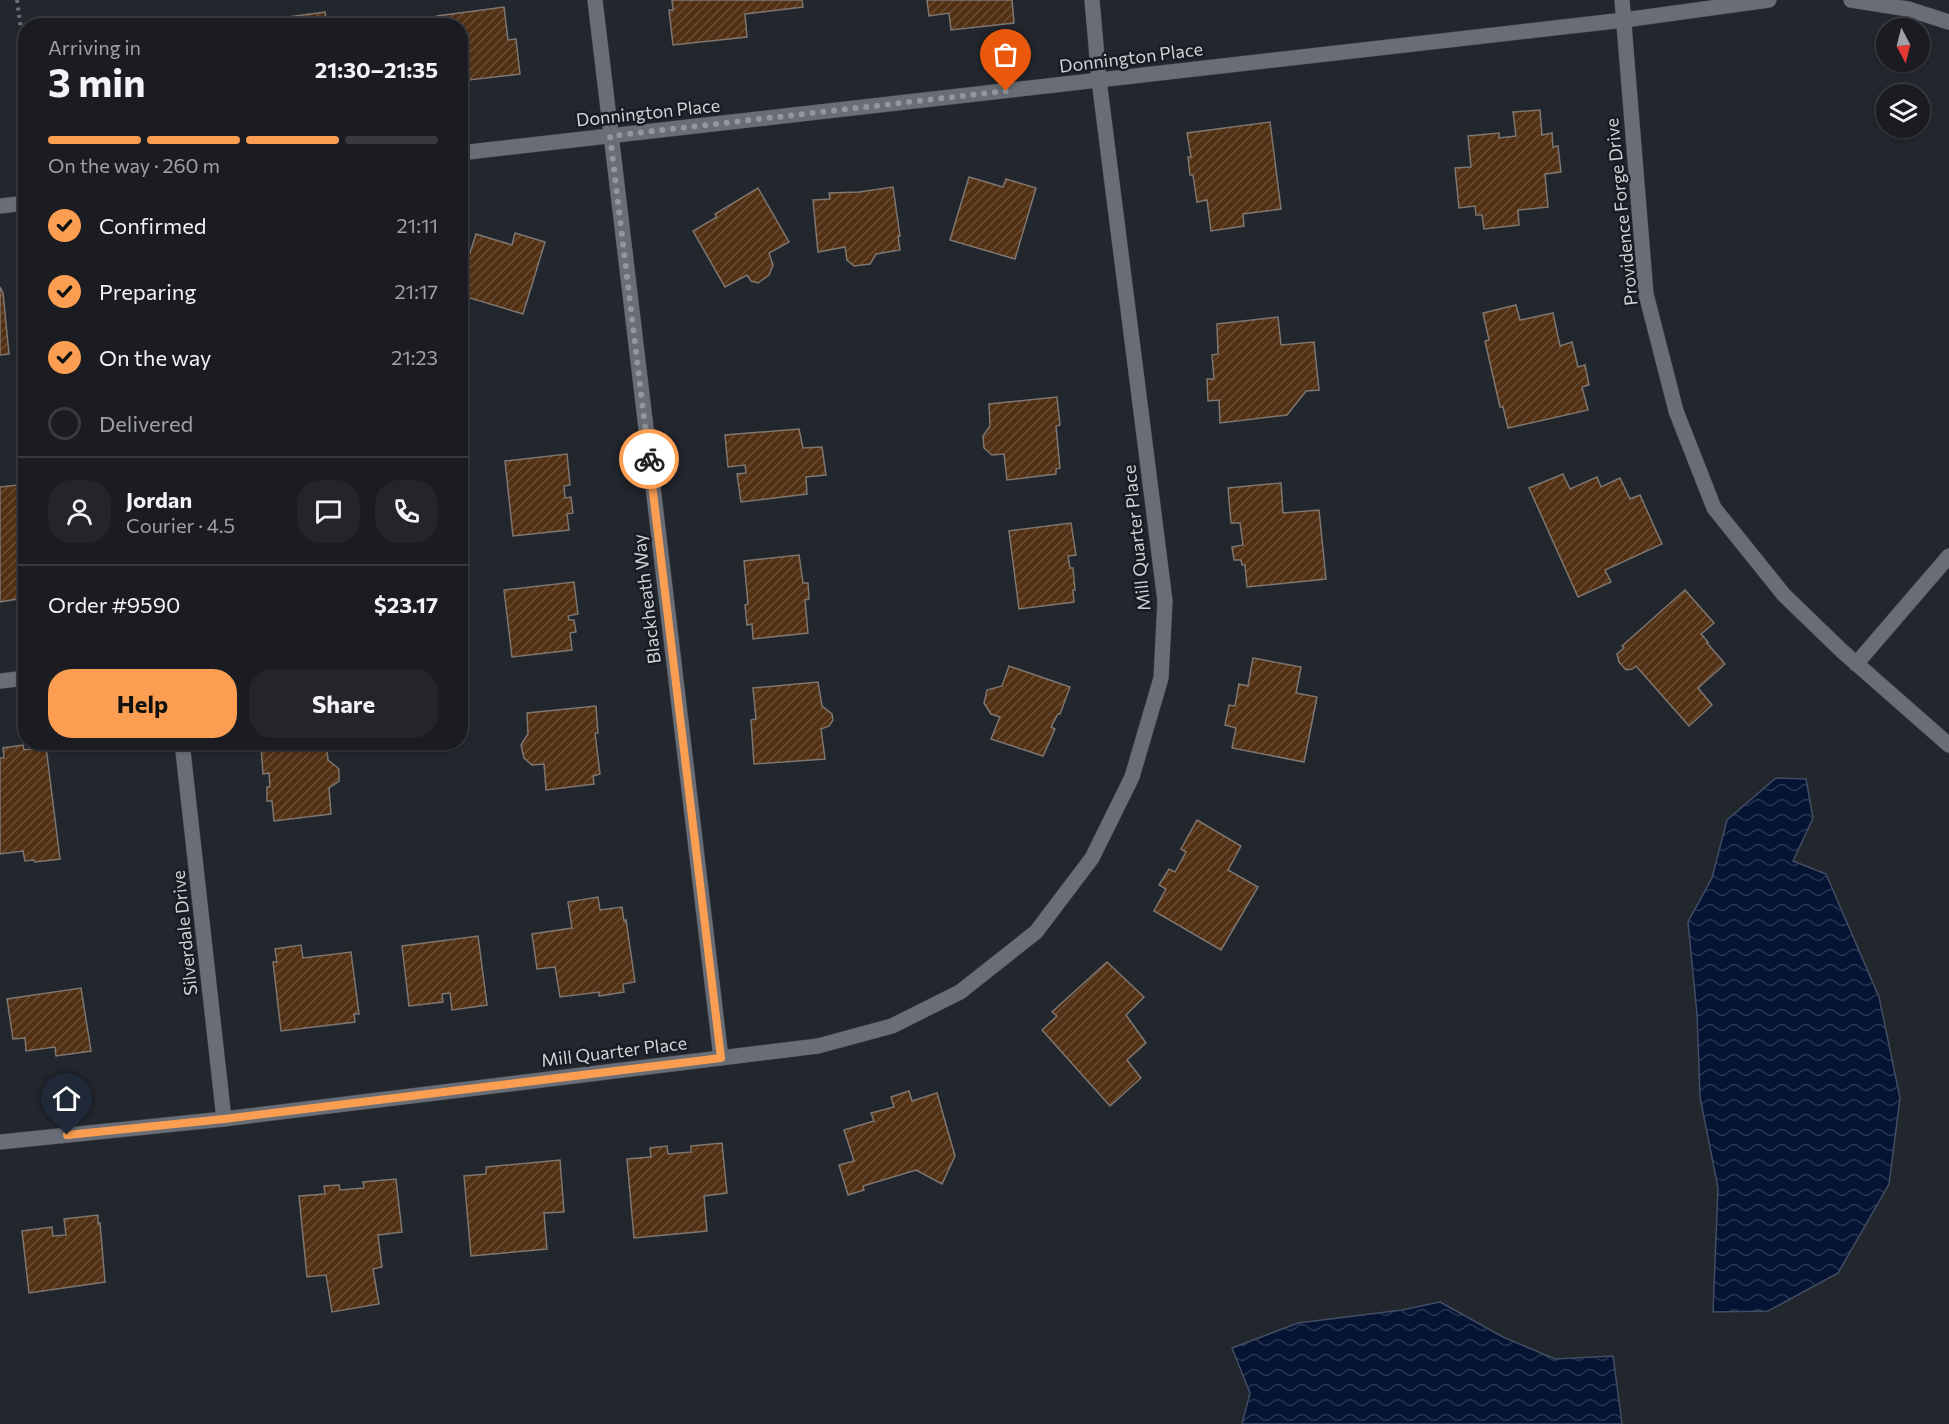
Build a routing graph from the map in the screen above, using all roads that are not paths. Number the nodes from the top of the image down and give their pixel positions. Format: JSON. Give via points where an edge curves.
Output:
{"nodes":[{"id":1,"x":595,"y":0,"type":"edge"},
{"id":2,"x":1092,"y":0,"type":"edge"},
{"id":3,"x":1622,"y":0,"type":"edge"},
{"id":4,"x":1769,"y":0,"type":"edge"},
{"id":5,"x":1851,"y":0,"type":"edge"},
{"id":6,"x":1624,"y":20,"type":"junction"},
{"id":7,"x":1949,"y":22,"type":"edge"},
{"id":8,"x":1099,"y":80,"type":"junction"},
{"id":9,"x":610,"y":136,"type":"junction"},
{"id":10,"x":468,"y":152,"type":"edge"},
{"id":11,"x":18,"y":204,"type":"edge"},
{"id":12,"x":0,"y":206,"type":"edge"},
{"id":13,"x":1949,"y":556,"type":"edge"},
{"id":14,"x":1856,"y":663,"type":"junction"},
{"id":15,"x":18,"y":679,"type":"edge"},
{"id":16,"x":0,"y":681,"type":"edge"},
{"id":17,"x":1949,"y":745,"type":"edge"},
{"id":18,"x":183,"y":750,"type":"edge"},
{"id":19,"x":721,"y":1058,"type":"junction"},
{"id":20,"x":224,"y":1119,"type":"junction"},
{"id":21,"x":0,"y":1142,"type":"edge"}],
"edges":[{"from":1,"to":9,"type":"street","name":"Blackheath Way"},
{"from":2,"to":8,"type":"street","name":"Mill Quarter Place"},
{"from":3,"to":6,"type":"street","name":"Providence Forge Drive"},
{"from":4,"to":6,"type":"street","name":"Donnington Place"},
{"from":5,"to":7,"type":"street","via":[[1908,9]]},
{"from":6,"to":8,"type":"street","name":"Donnington Place"},
{"from":6,"to":14,"type":"street","name":"Providence Forge Drive","via":[[1646,294],[1676,411],[1714,508],[1784,595]]},
{"from":8,"to":9,"type":"street","name":"Donnington Place"},
{"from":8,"to":19,"type":"street","name":"Mill Quarter Place","via":[[1165,601],[1161,678],[1132,777],[1092,858],[1036,932],[960,992],[892,1026],[818,1046]]},
{"from":9,"to":10,"type":"street","name":"Donnington Place"},
{"from":9,"to":19,"type":"street","name":"Blackheath Way"},
{"from":11,"to":12,"type":"street"},
{"from":13,"to":14,"type":"street"},
{"from":14,"to":17,"type":"street","name":"Providence Forge Drive"},
{"from":15,"to":16,"type":"street"},
{"from":18,"to":20,"type":"street","name":"Silverdale Drive"},
{"from":19,"to":20,"type":"street","name":"Mill Quarter Place"},
{"from":20,"to":21,"type":"street","name":"Mill Quarter Place"}]}
